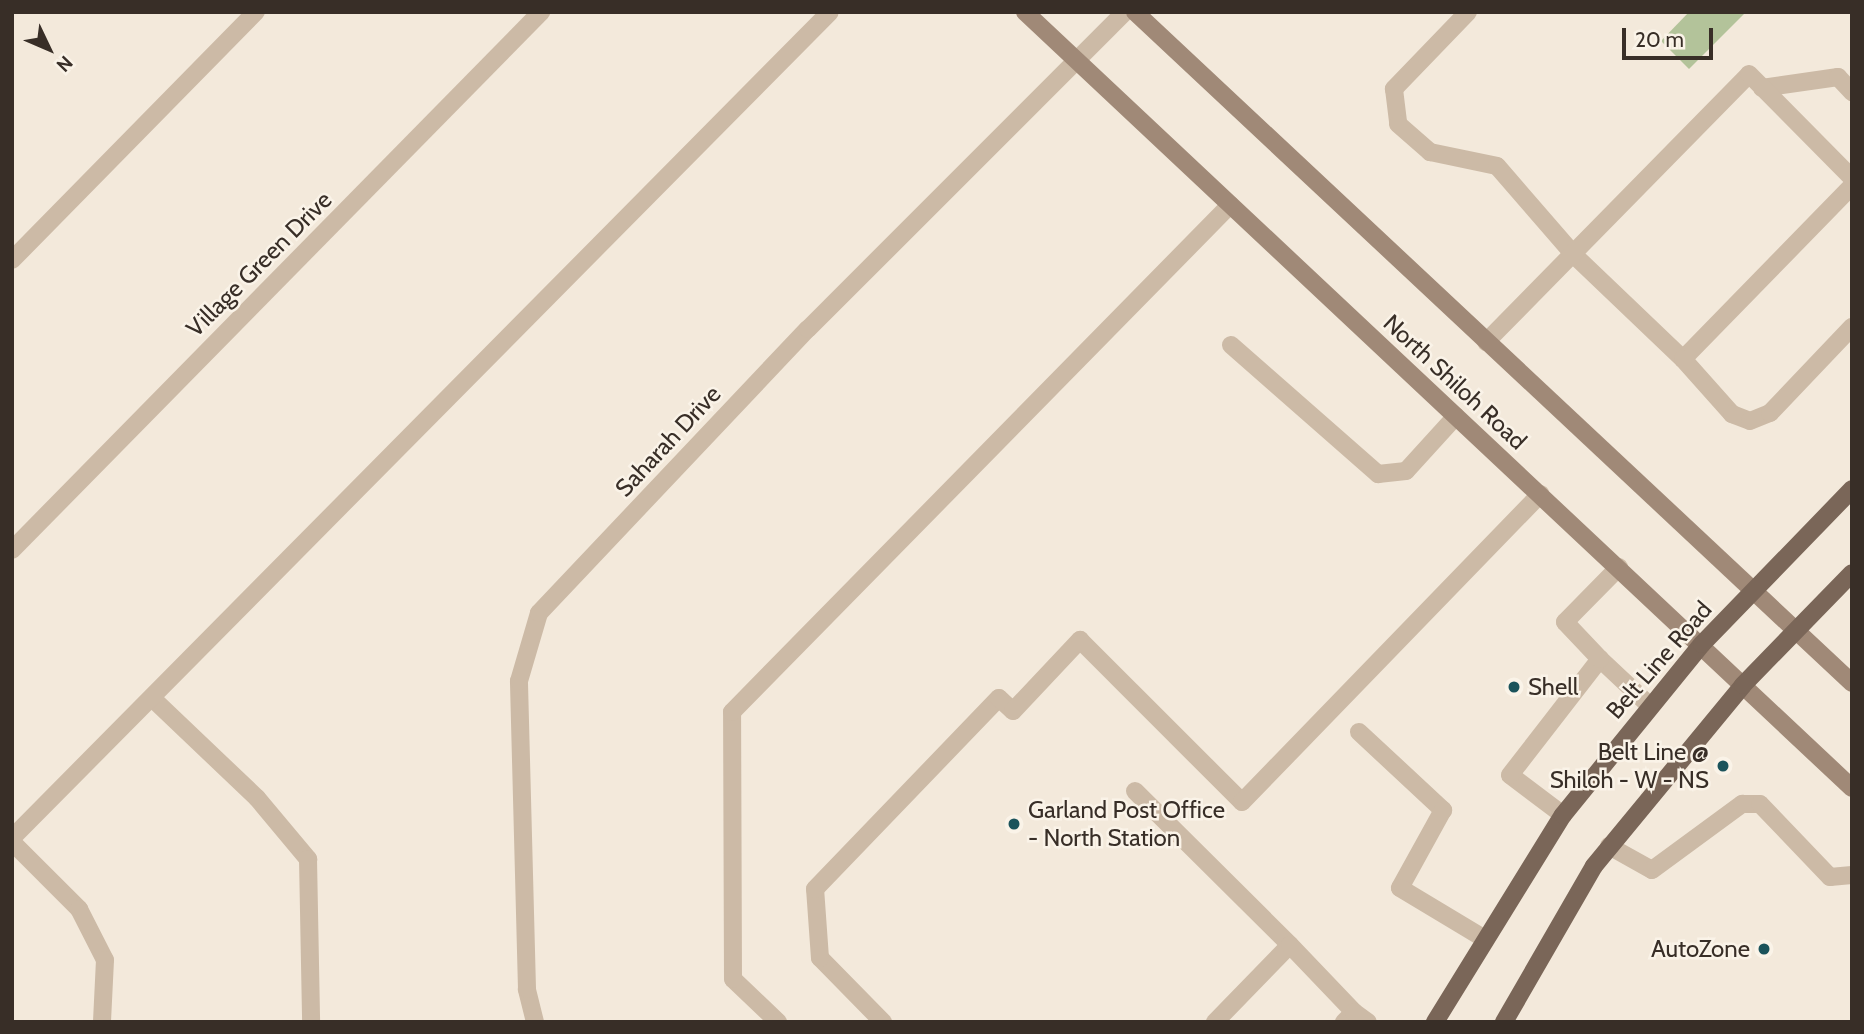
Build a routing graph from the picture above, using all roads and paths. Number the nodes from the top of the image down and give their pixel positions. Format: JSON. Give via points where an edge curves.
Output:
{"nodes":[{"id":1,"x":256,"y":12,"type":"edge"},
{"id":2,"x":541,"y":12,"type":"edge"},
{"id":3,"x":830,"y":12,"type":"edge"},
{"id":4,"x":1025,"y":12,"type":"edge"},
{"id":5,"x":1125,"y":12,"type":"edge"},
{"id":6,"x":1135,"y":12,"type":"edge"},
{"id":7,"x":1468,"y":12,"type":"edge"},
{"id":8,"x":1077,"y":60,"type":"junction"},
{"id":9,"x":1762,"y":88,"type":"junction"},
{"id":10,"x":1852,"y":92,"type":"edge"},
{"id":11,"x":1852,"y":178,"type":"edge"},
{"id":12,"x":1852,"y":186,"type":"edge"},
{"id":13,"x":1230,"y":205,"type":"junction"},
{"id":14,"x":1574,"y":255,"type":"junction"},
{"id":15,"x":12,"y":260,"type":"edge"},
{"id":16,"x":1852,"y":327,"type":"edge"},
{"id":17,"x":1486,"y":342,"type":"junction"},
{"id":18,"x":1231,"y":345,"type":"dead end"},
{"id":19,"x":1683,"y":359,"type":"junction"},
{"id":20,"x":1456,"y":416,"type":"junction"},
{"id":21,"x":1852,"y":489,"type":"edge"},
{"id":22,"x":1540,"y":494,"type":"junction"},
{"id":23,"x":12,"y":550,"type":"edge"},
{"id":24,"x":1619,"y":567,"type":"junction"},
{"id":25,"x":1852,"y":573,"type":"edge"},
{"id":26,"x":1752,"y":592,"type":"junction"},
{"id":27,"x":1794,"y":630,"type":"junction"},
{"id":28,"x":1702,"y":644,"type":"junction"},
{"id":29,"x":1600,"y":659,"type":"junction"},
{"id":30,"x":1852,"y":683,"type":"edge"},
{"id":31,"x":1743,"y":685,"type":"junction"},
{"id":32,"x":152,"y":698,"type":"junction"},
{"id":33,"x":1649,"y":705,"type":"junction"},
{"id":34,"x":1359,"y":732,"type":"dead end"},
{"id":35,"x":1852,"y":788,"type":"edge"},
{"id":36,"x":1135,"y":791,"type":"dead end"},
{"id":37,"x":1563,"y":815,"type":"junction"},
{"id":38,"x":12,"y":840,"type":"edge"},
{"id":39,"x":1609,"y":846,"type":"junction"},
{"id":40,"x":1852,"y":875,"type":"edge"},
{"id":41,"x":1485,"y":939,"type":"junction"},
{"id":42,"x":1290,"y":945,"type":"junction"},
{"id":43,"x":1355,"y":1018,"type":"edge"},
{"id":44,"x":102,"y":1022,"type":"edge"},
{"id":45,"x":311,"y":1022,"type":"edge"},
{"id":46,"x":535,"y":1022,"type":"edge"},
{"id":47,"x":778,"y":1022,"type":"edge"},
{"id":48,"x":883,"y":1022,"type":"edge"},
{"id":49,"x":1215,"y":1022,"type":"edge"},
{"id":50,"x":1435,"y":1022,"type":"edge"},
{"id":51,"x":1504,"y":1022,"type":"edge"}],
"edges":[{"from":1,"to":15,"type":"street"},
{"from":2,"to":23,"type":"street","name":"Village Green Drive"},
{"from":3,"to":32,"type":"street"},
{"from":4,"to":8,"type":"main road","name":"North Shiloh Road"},
{"from":5,"to":8,"type":"street","name":"Saharah Drive"},
{"from":6,"to":17,"type":"main road","name":"North Shiloh Road"},
{"from":7,"to":14,"type":"street","via":[[1394,89],[1398,124],[1430,152],[1497,166]]},
{"from":8,"to":13,"type":"main road","name":"North Shiloh Road"},
{"from":8,"to":46,"type":"street","name":"Saharah Drive","via":[[808,329],[539,613],[519,694],[527,989]]},
{"from":9,"to":10,"type":"street","via":[[1838,77]]},
{"from":9,"to":11,"type":"street"},
{"from":9,"to":14,"type":"street","via":[[1749,74]]},
{"from":12,"to":19,"type":"street"},
{"from":13,"to":20,"type":"main road","name":"North Shiloh Road"},
{"from":13,"to":47,"type":"street","via":[[732,712],[733,979]]},
{"from":14,"to":17,"type":"street"},
{"from":14,"to":19,"type":"street"},
{"from":16,"to":19,"type":"street","via":[[1770,413],[1750,421],[1732,414]]},
{"from":17,"to":26,"type":"main road","name":"North Shiloh Road"},
{"from":18,"to":20,"type":"street","via":[[1378,474],[1406,471]]},
{"from":20,"to":22,"type":"main road","name":"North Shiloh Road"},
{"from":21,"to":26,"type":"main road","name":"Belt Line Road"},
{"from":22,"to":24,"type":"main road","name":"North Shiloh Road"},
{"from":22,"to":48,"type":"street","via":[[1242,802],[1080,640],[1013,711],[999,698],[815,888],[820,958]]},
{"from":24,"to":28,"type":"main road","name":"North Shiloh Road"},
{"from":24,"to":29,"type":"street","via":[[1565,622]]},
{"from":25,"to":27,"type":"main road"},
{"from":26,"to":27,"type":"main road","name":"North Shiloh Road"},
{"from":26,"to":28,"type":"main road","name":"Belt Line Road"},
{"from":27,"to":30,"type":"main road","name":"North Shiloh Road"},
{"from":27,"to":31,"type":"main road"},
{"from":28,"to":31,"type":"main road","name":"North Shiloh Road"},
{"from":28,"to":33,"type":"main road","name":"Belt Line Road"},
{"from":29,"to":33,"type":"street"},
{"from":29,"to":37,"type":"street","via":[[1510,775]]},
{"from":31,"to":35,"type":"main road","name":"North Shiloh Road"},
{"from":31,"to":39,"type":"main road"},
{"from":32,"to":38,"type":"street"},
{"from":32,"to":45,"type":"street","via":[[257,798],[308,859]]},
{"from":33,"to":37,"type":"main road","name":"Belt Line Road"},
{"from":34,"to":41,"type":"street","via":[[1443,810],[1400,888]]},
{"from":36,"to":42,"type":"street"},
{"from":37,"to":41,"type":"main road","name":"Belt Line Road"},
{"from":38,"to":44,"type":"street","via":[[79,909],[105,960]]},
{"from":39,"to":40,"type":"street","via":[[1652,870],[1742,804],[1760,804],[1830,877]]},
{"from":39,"to":51,"type":"main road"},
{"from":41,"to":50,"type":"main road","name":"Belt Line Road"},
{"from":42,"to":43,"type":"street"},
{"from":42,"to":49,"type":"street"}]}
